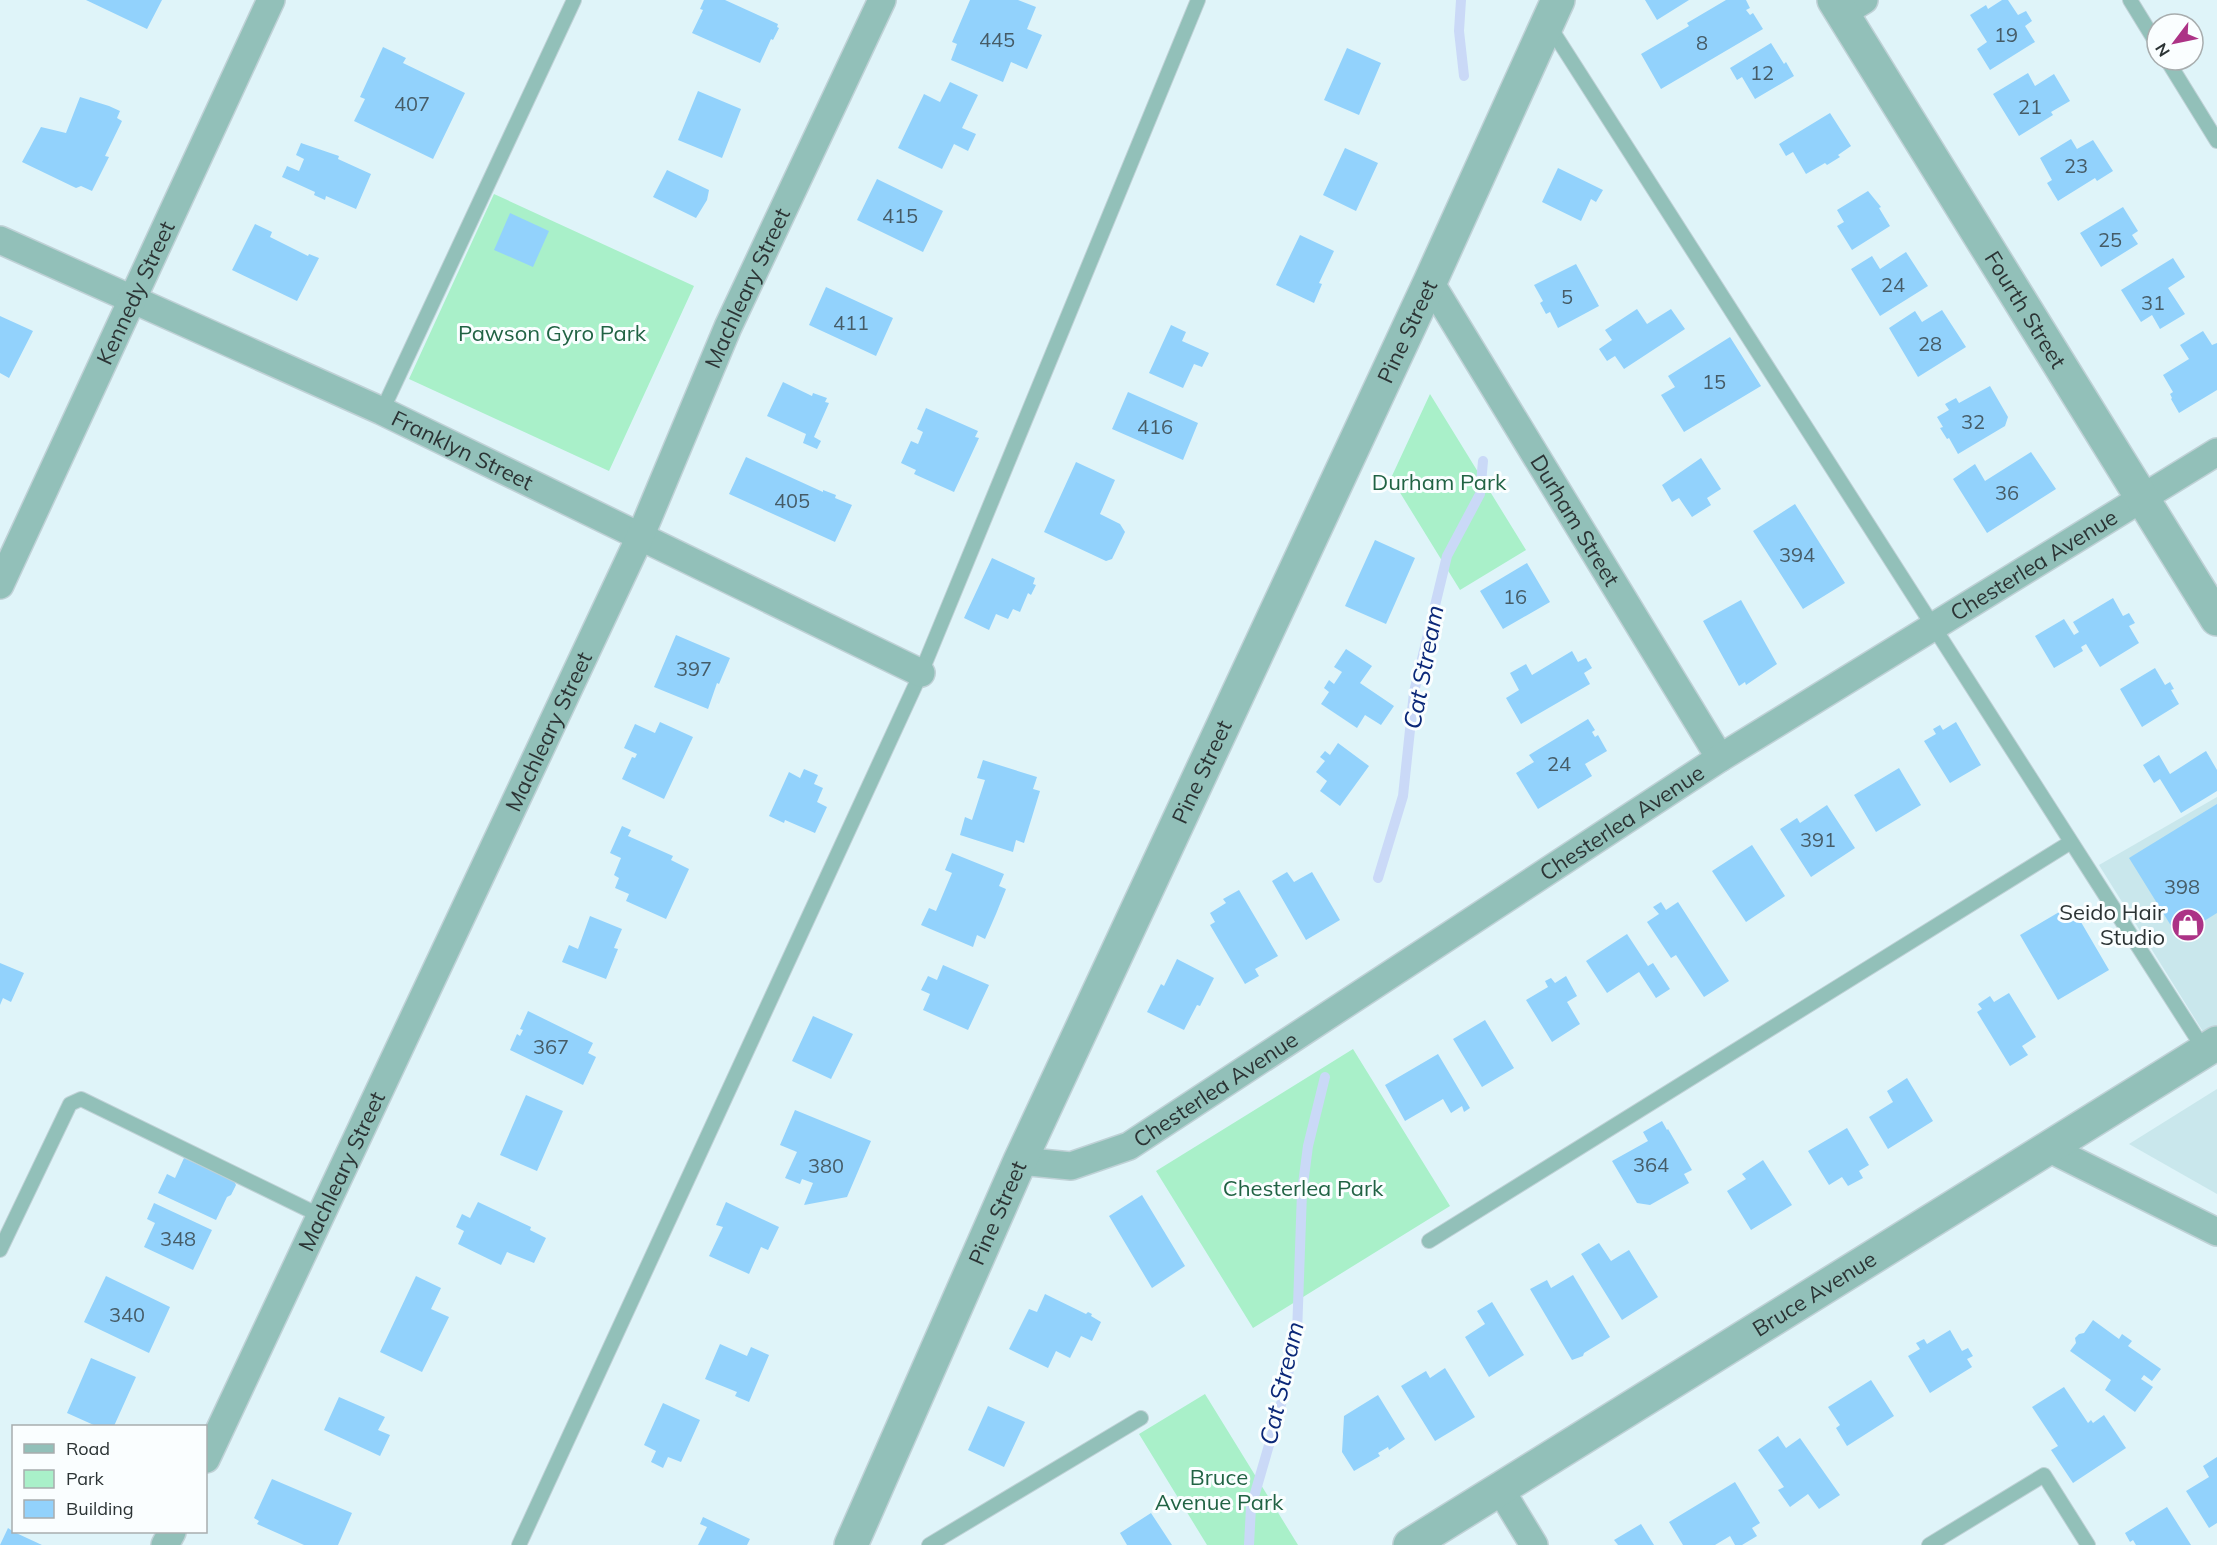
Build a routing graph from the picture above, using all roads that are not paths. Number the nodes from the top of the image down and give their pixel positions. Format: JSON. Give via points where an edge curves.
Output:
{"nodes":[{"id":1,"x":271,"y":0,"type":"edge"},
{"id":2,"x":574,"y":0,"type":"edge"},
{"id":3,"x":882,"y":0,"type":"edge"},
{"id":4,"x":1198,"y":0,"type":"edge"},
{"id":5,"x":2130,"y":0,"type":"edge"},
{"id":6,"x":1847,"y":4,"type":"edge"},
{"id":7,"x":1553,"y":11,"type":"edge"},
{"id":8,"x":2145,"y":24,"type":"edge"},
{"id":9,"x":2175,"y":72,"type":"edge"},
{"id":10,"x":2215,"y":134,"type":"edge"},
{"id":11,"x":0,"y":240,"type":"edge"},
{"id":12,"x":1430,"y":282,"type":"junction"},
{"id":13,"x":132,"y":299,"type":"junction"},
{"id":14,"x":382,"y":411,"type":"junction"},
{"id":15,"x":2217,"y":452,"type":"edge"},
{"id":16,"x":2142,"y":498,"type":"junction"},
{"id":17,"x":640,"y":537,"type":"junction"},
{"id":18,"x":0,"y":585,"type":"edge"},
{"id":19,"x":2217,"y":619,"type":"edge"},
{"id":20,"x":1933,"y":627,"type":"junction"},
{"id":21,"x":921,"y":673,"type":"junction"},
{"id":22,"x":1720,"y":758,"type":"junction"},
{"id":23,"x":2071,"y":842,"type":"junction"},
{"id":24,"x":2211,"y":1047,"type":"edge"},
{"id":25,"x":2048,"y":1148,"type":"junction"},
{"id":26,"x":1020,"y":1161,"type":"junction"},
{"id":27,"x":319,"y":1215,"type":"junction"},
{"id":28,"x":2217,"y":1232,"type":"edge"},
{"id":29,"x":1429,"y":1241,"type":"dead end"},
{"id":30,"x":0,"y":1250,"type":"edge"},
{"id":31,"x":1141,"y":1418,"type":"dead end"},
{"id":32,"x":207,"y":1457,"type":"edge"},
{"id":33,"x":1500,"y":1489,"type":"junction"},
{"id":34,"x":519,"y":1545,"type":"edge"},
{"id":35,"x":851,"y":1545,"type":"edge"},
{"id":36,"x":929,"y":1545,"type":"edge"},
{"id":37,"x":1410,"y":1545,"type":"edge"},
{"id":38,"x":1534,"y":1545,"type":"edge"},
{"id":39,"x":1929,"y":1545,"type":"edge"},
{"id":40,"x":2088,"y":1545,"type":"edge"}],
"edges":[{"from":1,"to":13,"type":"street","name":"Kennedy Street"},
{"from":2,"to":14,"type":"lane"},
{"from":3,"to":17,"type":"street","name":"Machleary Street","via":[[728,327]]},
{"from":4,"to":21,"type":"lane"},
{"from":5,"to":8,"type":"lane"},
{"from":6,"to":16,"type":"street","name":"Fourth Street"},
{"from":7,"to":12,"type":"street","name":"Pine Street"},
{"from":7,"to":20,"type":"lane"},
{"from":9,"to":10,"type":"lane"},
{"from":11,"to":13,"type":"street","name":"Franklyn Street"},
{"from":12,"to":22,"type":"street","name":"Durham Street"},
{"from":12,"to":26,"type":"street","name":"Pine Street"},
{"from":13,"to":14,"type":"street","name":"Franklyn Street"},
{"from":13,"to":18,"type":"street","name":"Kennedy Street"},
{"from":14,"to":17,"type":"street","name":"Franklyn Street"},
{"from":15,"to":16,"type":"street","name":"Chesterlea Avenue"},
{"from":16,"to":19,"type":"street","name":"Fourth Street"},
{"from":16,"to":20,"type":"street","name":"Chesterlea Avenue"},
{"from":17,"to":21,"type":"street","name":"Franklyn Street"},
{"from":17,"to":27,"type":"street","name":"Machleary Street"},
{"from":20,"to":22,"type":"street","name":"Chesterlea Avenue"},
{"from":20,"to":23,"type":"lane"},
{"from":21,"to":34,"type":"lane"},
{"from":22,"to":26,"type":"street","name":"Chesterlea Avenue","via":[[1129,1146],[1071,1166]]},
{"from":23,"to":24,"type":"lane"},
{"from":23,"to":29,"type":"lane"},
{"from":24,"to":25,"type":"street","name":"Bruce Avenue"},
{"from":25,"to":28,"type":"street"},
{"from":25,"to":33,"type":"street","name":"Bruce Avenue"},
{"from":26,"to":35,"type":"street","name":"Pine Street"},
{"from":27,"to":30,"type":"lane","via":[[81,1099],[70,1104]]},
{"from":27,"to":32,"type":"street","name":"Machleary Street"},
{"from":31,"to":36,"type":"lane"},
{"from":33,"to":37,"type":"street","name":"Bruce Avenue"},
{"from":33,"to":38,"type":"street"},
{"from":39,"to":40,"type":"lane","via":[[2044,1475]]}]}
